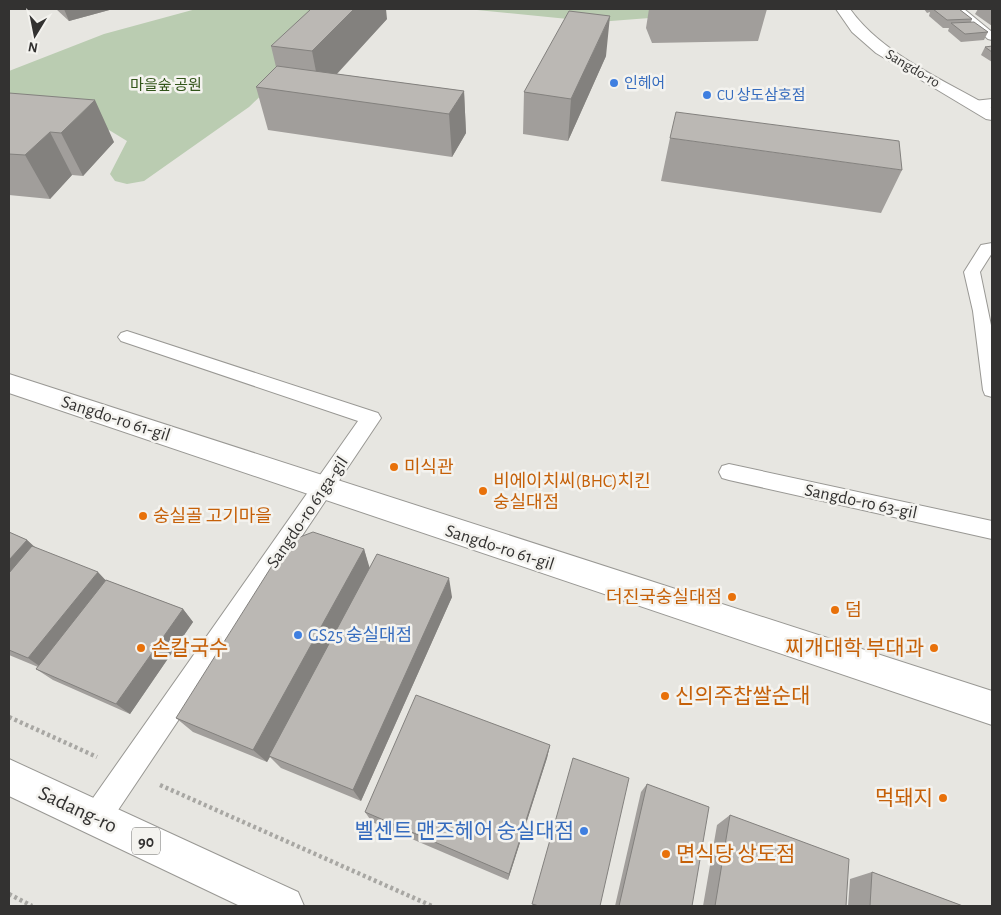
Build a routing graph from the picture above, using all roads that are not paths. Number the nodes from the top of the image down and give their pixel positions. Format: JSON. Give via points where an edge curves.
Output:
{"nodes":[{"id":1,"x":843,"y":9,"type":"edge"},
{"id":2,"x":958,"y":9,"type":"edge"},
{"id":3,"x":992,"y":37,"type":"edge"},
{"id":4,"x":992,"y":103,"type":"edge"},
{"id":5,"x":974,"y":105,"type":"junction"},
{"id":6,"x":992,"y":116,"type":"edge"},
{"id":7,"x":992,"y":248,"type":"edge"},
{"id":8,"x":127,"y":337,"type":"dead end"},
{"id":9,"x":9,"y":383,"type":"edge"},
{"id":10,"x":992,"y":390,"type":"edge"},
{"id":11,"x":729,"y":472,"type":"dead end"},
{"id":12,"x":324,"y":488,"type":"junction"},
{"id":13,"x":992,"y":530,"type":"edge"},
{"id":14,"x":992,"y":708,"type":"edge"},
{"id":15,"x":9,"y":776,"type":"edge"},
{"id":16,"x":96,"y":818,"type":"junction"},
{"id":17,"x":284,"y":906,"type":"edge"}],
"edges":[{"from":1,"to":5,"type":"street","name":"Sangdo-ro","via":[[857,29],[881,50]]},
{"from":2,"to":3,"type":"lane"},
{"from":4,"to":5,"type":"lane"},
{"from":5,"to":6,"type":"street","name":"Sangdo-ro"},
{"from":7,"to":10,"type":"lane","via":[[986,248],[972,272],[981,310]]},
{"from":8,"to":12,"type":"lane","name":"Sangdo-ro 61ga-gil","via":[[371,418]]},
{"from":9,"to":12,"type":"street","name":"Sangdo-ro 61-gil"},
{"from":11,"to":13,"type":"lane","name":"Sangdo-ro 63-gil"},
{"from":12,"to":14,"type":"street","name":"Sangdo-ro 61-gil"},
{"from":12,"to":16,"type":"lane","name":"Sangdo-ro 61ga-gil"},
{"from":15,"to":16,"type":"street","name":"Sadang-ro","number":"90"},
{"from":16,"to":17,"type":"street","name":"Sadang-ro","number":"90"}]}
